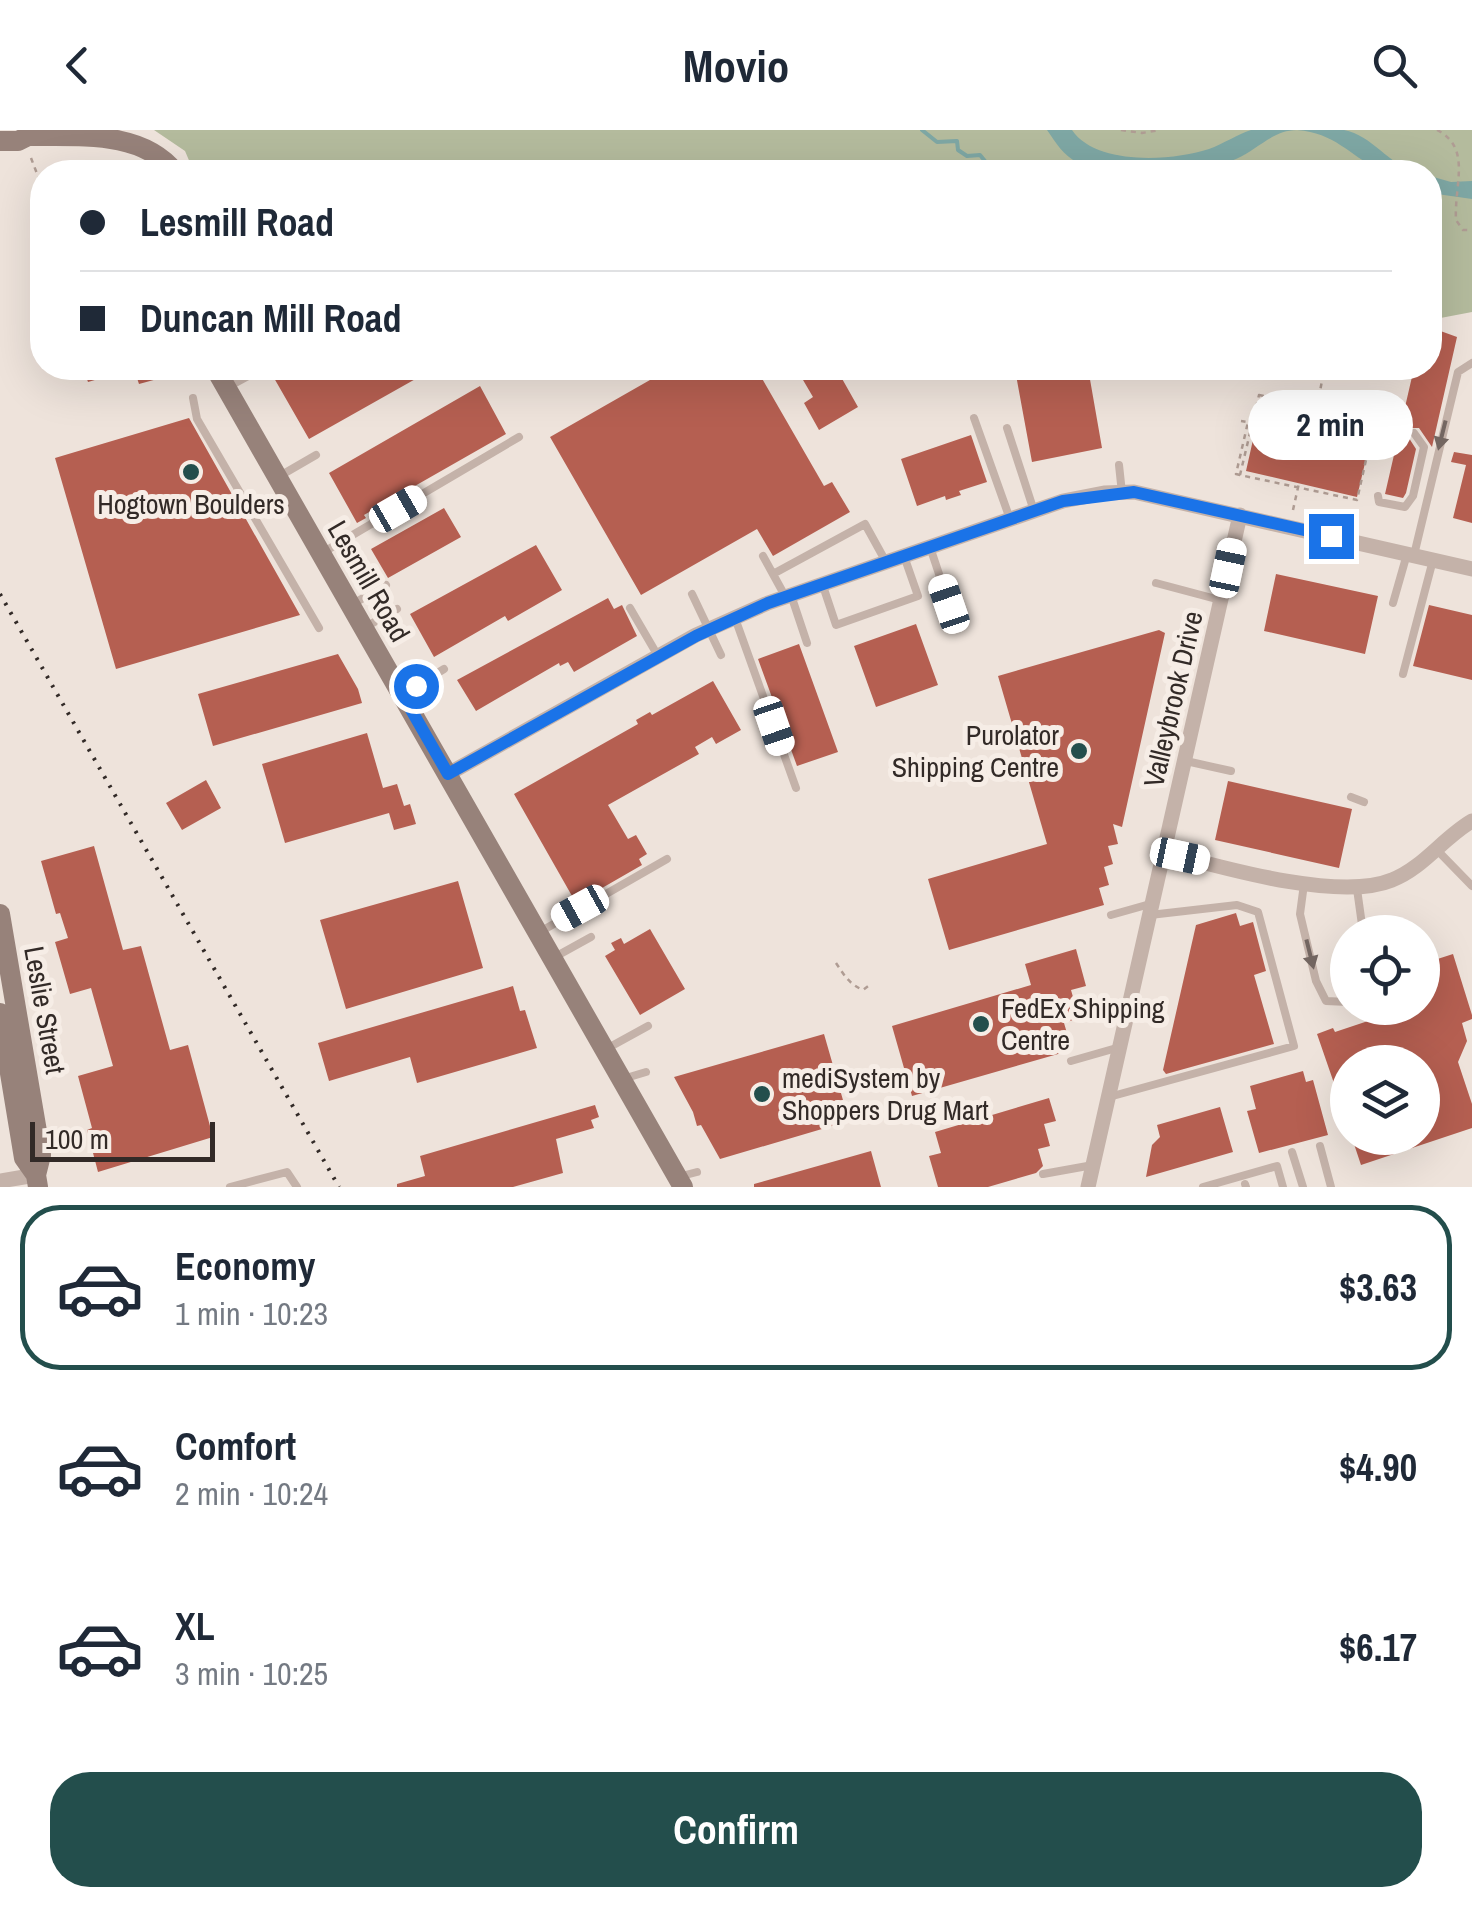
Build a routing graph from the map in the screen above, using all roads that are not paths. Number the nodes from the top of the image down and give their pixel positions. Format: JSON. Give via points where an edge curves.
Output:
{"nodes":[{"id":1,"x":18,"y":133,"type":"edge"},
{"id":2,"x":70,"y":133,"type":"edge"},
{"id":3,"x":0,"y":141,"type":"edge"},
{"id":4,"x":166,"y":160,"type":"edge"},
{"id":5,"x":1472,"y":364,"type":"edge"},
{"id":6,"x":222,"y":380,"type":"edge"},
{"id":7,"x":242,"y":380,"type":"edge"},
{"id":8,"x":227,"y":388,"type":"junction"},
{"id":9,"x":192,"y":398,"type":"dead end"},
{"id":10,"x":1336,"y":400,"type":"dead end"},
{"id":11,"x":1396,"y":414,"type":"dead end"},
{"id":12,"x":974,"y":418,"type":"dead end"},
{"id":13,"x":1007,"y":428,"type":"dead end"},
{"id":14,"x":1414,"y":433,"type":"dead end"},
{"id":15,"x":519,"y":438,"type":"dead end"},
{"id":16,"x":316,"y":455,"type":"dead end"},
{"id":17,"x":1119,"y":465,"type":"dead end"},
{"id":18,"x":278,"y":477,"type":"junction"},
{"id":19,"x":1122,"y":493,"type":"junction"},
{"id":20,"x":1378,"y":496,"type":"dead end"},
{"id":21,"x":1034,"y":511,"type":"junction"},
{"id":22,"x":1240,"y":515,"type":"junction"},
{"id":23,"x":1010,"y":520,"type":"junction"},
{"id":24,"x":930,"y":547,"type":"junction"},
{"id":25,"x":322,"y":554,"type":"junction"},
{"id":26,"x":1410,"y":555,"type":"junction"},
{"id":27,"x":764,"y":556,"type":"dead end"},
{"id":28,"x":904,"y":556,"type":"junction"},
{"id":29,"x":1433,"y":560,"type":"junction"},
{"id":30,"x":886,"y":562,"type":"junction"},
{"id":31,"x":1472,"y":569,"type":"edge"},
{"id":32,"x":773,"y":574,"type":"junction"},
{"id":33,"x":386,"y":584,"type":"dead end"},
{"id":34,"x":822,"y":584,"type":"junction"},
{"id":35,"x":1156,"y":584,"type":"dead end"},
{"id":36,"x":692,"y":594,"type":"dead end"},
{"id":37,"x":788,"y":596,"type":"junction"},
{"id":38,"x":1221,"y":600,"type":"junction"},
{"id":39,"x":1393,"y":603,"type":"dead end"},
{"id":40,"x":949,"y":604,"type":"dead end"},
{"id":41,"x":351,"y":605,"type":"junction"},
{"id":42,"x":630,"y":608,"type":"dead end"},
{"id":43,"x":397,"y":609,"type":"dead end"},
{"id":44,"x":735,"y":618,"type":"junction"},
{"id":45,"x":318,"y":628,"type":"dead end"},
{"id":46,"x":364,"y":628,"type":"junction"},
{"id":47,"x":710,"y":629,"type":"junction"},
{"id":48,"x":807,"y":643,"type":"dead end"},
{"id":49,"x":721,"y":654,"type":"dead end"},
{"id":50,"x":658,"y":657,"type":"junction"},
{"id":51,"x":444,"y":669,"type":"dead end"},
{"id":52,"x":1403,"y":674,"type":"dead end"},
{"id":53,"x":402,"y":694,"type":"junction"},
{"id":54,"x":1184,"y":760,"type":"junction"},
{"id":55,"x":1230,"y":771,"type":"dead end"},
{"id":56,"x":448,"y":774,"type":"junction"},
{"id":57,"x":796,"y":788,"type":"dead end"},
{"id":58,"x":1351,"y":797,"type":"dead end"},
{"id":59,"x":1364,"y":802,"type":"dead end"},
{"id":60,"x":1472,"y":820,"type":"edge"},
{"id":61,"x":1436,"y":848,"type":"junction"},
{"id":62,"x":1164,"y":852,"type":"junction"},
{"id":63,"x":667,"y":860,"type":"dead end"},
{"id":64,"x":1304,"y":884,"type":"junction"},
{"id":65,"x":1472,"y":886,"type":"edge"},
{"id":66,"x":1357,"y":889,"type":"junction"},
{"id":67,"x":1152,"y":909,"type":"junction"},
{"id":68,"x":0,"y":914,"type":"edge"},
{"id":69,"x":1111,"y":915,"type":"dead end"},
{"id":70,"x":1361,"y":915,"type":"edge"},
{"id":71,"x":538,"y":932,"type":"junction"},
{"id":72,"x":592,"y":937,"type":"dead end"},
{"id":73,"x":553,"y":958,"type":"junction"},
{"id":74,"x":1330,"y":1001,"type":"edge"},
{"id":75,"x":0,"y":1013,"type":"edge"},
{"id":76,"x":648,"y":1026,"type":"dead end"},
{"id":77,"x":1120,"y":1048,"type":"junction"},
{"id":78,"x":606,"y":1050,"type":"junction"},
{"id":79,"x":15,"y":1051,"type":"junction"},
{"id":80,"x":1072,"y":1061,"type":"dead end"},
{"id":81,"x":646,"y":1072,"type":"dead end"},
{"id":82,"x":622,"y":1080,"type":"junction"},
{"id":83,"x":1108,"y":1097,"type":"junction"},
{"id":84,"x":1320,"y":1146,"type":"dead end"},
{"id":85,"x":1292,"y":1152,"type":"dead end"},
{"id":86,"x":1093,"y":1165,"type":"junction"},
{"id":87,"x":1043,"y":1174,"type":"dead end"},
{"id":88,"x":686,"y":1179,"type":"edge"},
{"id":89,"x":37,"y":1181,"type":"edge"},
{"id":90,"x":0,"y":1182,"type":"edge"},
{"id":91,"x":1230,"y":1183,"type":"edge"},
{"id":92,"x":230,"y":1187,"type":"edge"},
{"id":93,"x":297,"y":1187,"type":"edge"},
{"id":94,"x":1088,"y":1187,"type":"edge"},
{"id":95,"x":1203,"y":1187,"type":"edge"},
{"id":96,"x":1283,"y":1187,"type":"edge"},
{"id":97,"x":1302,"y":1187,"type":"edge"},
{"id":98,"x":1332,"y":1187,"type":"edge"}],
"edges":[{"from":1,"to":2,"type":"street"},
{"from":1,"to":3,"type":"street","via":[[18,141]]},
{"from":2,"to":4,"type":"street","via":[[134,139]]},
{"from":5,"to":26,"type":"lane","one_way":true,"via":[[1458,372]]},
{"from":6,"to":8,"type":"street","name":"Lesmill Road"},
{"from":7,"to":8,"type":"lane"},
{"from":8,"to":18,"type":"street","name":"Lesmill Road"},
{"from":9,"to":45,"type":"lane","via":[[197,419]]},
{"from":10,"to":11,"type":"lane"},
{"from":12,"to":23,"type":"lane"},
{"from":13,"to":21,"type":"lane"},
{"from":14,"to":20,"type":"lane","via":[[1424,448],[1414,496],[1406,508],[1379,502]]},
{"from":15,"to":25,"type":"lane"},
{"from":16,"to":18,"type":"lane"},
{"from":17,"to":19,"type":"lane"},
{"from":18,"to":25,"type":"street","name":"Lesmill Road"},
{"from":19,"to":21,"type":"street"},
{"from":19,"to":22,"type":"street"},
{"from":21,"to":23,"type":"street"},
{"from":22,"to":26,"type":"street"},
{"from":22,"to":38,"type":"street","name":"Valleybrook Drive"},
{"from":23,"to":24,"type":"street"},
{"from":24,"to":28,"type":"street"},
{"from":24,"to":40,"type":"lane"},
{"from":25,"to":41,"type":"street","name":"Lesmill Road"},
{"from":26,"to":29,"type":"street"},
{"from":26,"to":39,"type":"lane"},
{"from":27,"to":32,"type":"lane"},
{"from":28,"to":30,"type":"street"},
{"from":28,"to":34,"type":"lane","via":[[918,596],[836,625]]},
{"from":29,"to":31,"type":"street"},
{"from":29,"to":52,"type":"lane"},
{"from":30,"to":32,"type":"lane","via":[[865,524]]},
{"from":30,"to":34,"type":"street"},
{"from":32,"to":37,"type":"lane"},
{"from":33,"to":41,"type":"lane"},
{"from":34,"to":37,"type":"street"},
{"from":35,"to":38,"type":"lane"},
{"from":36,"to":47,"type":"lane"},
{"from":37,"to":44,"type":"street"},
{"from":37,"to":48,"type":"lane"},
{"from":38,"to":54,"type":"street","name":"Valleybrook Drive"},
{"from":41,"to":46,"type":"street","name":"Lesmill Road"},
{"from":42,"to":50,"type":"lane"},
{"from":43,"to":46,"type":"lane"},
{"from":44,"to":47,"type":"street"},
{"from":44,"to":57,"type":"lane"},
{"from":46,"to":53,"type":"street","name":"Lesmill Road"},
{"from":47,"to":49,"type":"lane"},
{"from":47,"to":50,"type":"street"},
{"from":50,"to":56,"type":"street"},
{"from":51,"to":53,"type":"lane"},
{"from":53,"to":56,"type":"street","name":"Lesmill Road"},
{"from":54,"to":55,"type":"lane"},
{"from":54,"to":62,"type":"street","name":"Valleybrook Drive"},
{"from":56,"to":71,"type":"street","name":"Lesmill Road"},
{"from":58,"to":59,"type":"lane"},
{"from":60,"to":61,"type":"street"},
{"from":61,"to":65,"type":"lane"},
{"from":61,"to":66,"type":"street","via":[[1392,880]]},
{"from":62,"to":64,"type":"street"},
{"from":62,"to":67,"type":"street","name":"Valleybrook Drive"},
{"from":63,"to":71,"type":"lane"},
{"from":64,"to":66,"type":"street"},
{"from":64,"to":74,"type":"lane","one_way":true,"via":[[1300,914],[1316,981]]},
{"from":66,"to":70,"type":"lane"},
{"from":67,"to":69,"type":"lane"},
{"from":67,"to":77,"type":"street","name":"Valleybrook Drive"},
{"from":67,"to":83,"type":"lane","via":[[1237,905],[1258,912],[1294,1046]]},
{"from":68,"to":79,"type":"street","name":"Leslie Street"},
{"from":71,"to":73,"type":"street","name":"Lesmill Road"},
{"from":72,"to":73,"type":"lane"},
{"from":73,"to":78,"type":"street","name":"Lesmill Road"},
{"from":75,"to":79,"type":"street","name":"Leslie Street"},
{"from":76,"to":78,"type":"lane"},
{"from":77,"to":80,"type":"lane"},
{"from":77,"to":83,"type":"street","name":"Valleybrook Drive"},
{"from":78,"to":82,"type":"street","name":"Lesmill Road"},
{"from":79,"to":89,"type":"street","name":"Leslie Street","via":[[42,1156]]},
{"from":81,"to":82,"type":"lane"},
{"from":82,"to":88,"type":"street","name":"Lesmill Road"},
{"from":83,"to":86,"type":"street","name":"Valleybrook Drive"},
{"from":84,"to":98,"type":"lane"},
{"from":85,"to":97,"type":"lane"},
{"from":86,"to":87,"type":"lane"},
{"from":86,"to":94,"type":"street","name":"Valleybrook Drive"},
{"from":89,"to":90,"type":"street"},
{"from":91,"to":95,"type":"lane"},
{"from":91,"to":96,"type":"lane","via":[[1276,1166]]},
{"from":92,"to":93,"type":"lane","via":[[287,1172]]}]}
